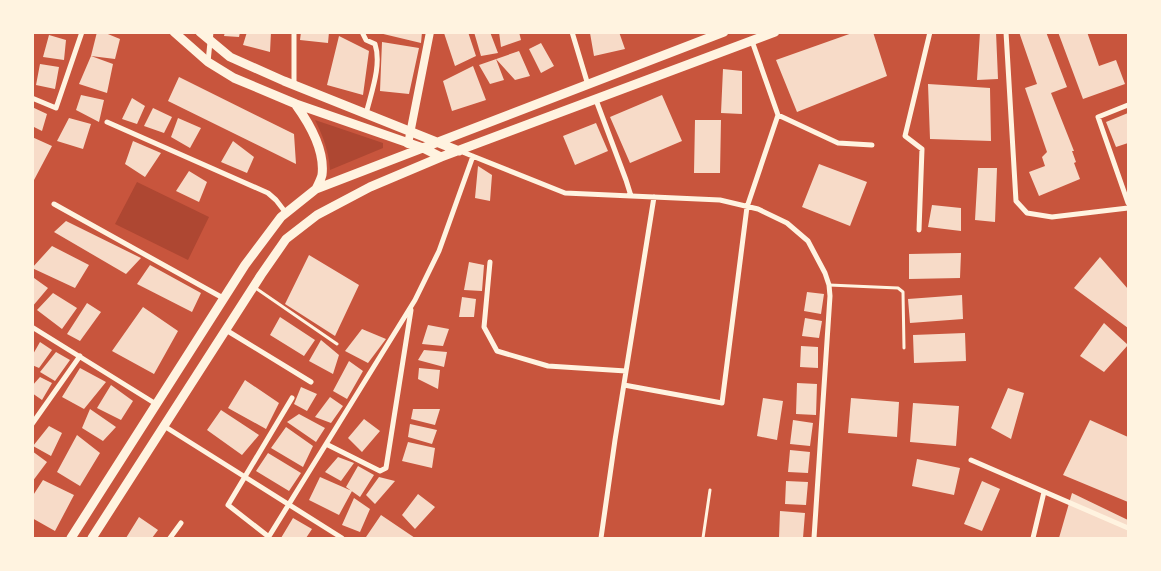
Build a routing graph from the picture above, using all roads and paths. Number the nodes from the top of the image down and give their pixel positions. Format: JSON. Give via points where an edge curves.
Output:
{"nodes":[{"id":1,"x":82,"y":32,"type":"edge"},
{"id":2,"x":174,"y":32,"type":"edge"},
{"id":3,"x":200,"y":32,"type":"edge"},
{"id":4,"x":294,"y":32,"type":"edge"},
{"id":5,"x":362,"y":32,"type":"edge"},
{"id":6,"x":430,"y":32,"type":"edge"},
{"id":7,"x":572,"y":32,"type":"edge"},
{"id":8,"x":724,"y":32,"type":"edge"},
{"id":9,"x":775,"y":32,"type":"edge"},
{"id":10,"x":930,"y":32,"type":"edge"},
{"id":11,"x":1006,"y":32,"type":"edge"},
{"id":12,"x":211,"y":37,"type":"edge"},
{"id":13,"x":752,"y":41,"type":"junction"},
{"id":14,"x":208,"y":62,"type":"junction"},
{"id":15,"x":294,"y":85,"type":"junction"},
{"id":16,"x":588,"y":85,"type":"junction"},
{"id":17,"x":32,"y":98,"type":"edge"},
{"id":18,"x":596,"y":100,"type":"junction"},
{"id":19,"x":296,"y":104,"type":"junction"},
{"id":20,"x":1128,"y":105,"type":"edge"},
{"id":21,"x":366,"y":114,"type":"junction"},
{"id":22,"x":778,"y":115,"type":"junction"},
{"id":23,"x":107,"y":122,"type":"dead end"},
{"id":24,"x":411,"y":132,"type":"junction"},
{"id":25,"x":440,"y":142,"type":"junction"},
{"id":26,"x":408,"y":144,"type":"junction"},
{"id":27,"x":872,"y":145,"type":"dead end"},
{"id":28,"x":423,"y":148,"type":"junction"},
{"id":29,"x":459,"y":151,"type":"junction"},
{"id":30,"x":473,"y":156,"type":"junction"},
{"id":31,"x":441,"y":157,"type":"junction"},
{"id":32,"x":316,"y":190,"type":"junction"},
{"id":33,"x":630,"y":196,"type":"junction"},
{"id":34,"x":654,"y":197,"type":"junction"},
{"id":35,"x":1128,"y":203,"type":"edge"},
{"id":36,"x":54,"y":204,"type":"dead end"},
{"id":37,"x":747,"y":207,"type":"junction"},
{"id":38,"x":1128,"y":208,"type":"edge"},
{"id":39,"x":286,"y":213,"type":"junction"},
{"id":40,"x":919,"y":230,"type":"dead end"},
{"id":41,"x":490,"y":262,"type":"dead end"},
{"id":42,"x":829,"y":285,"type":"junction"},
{"id":43,"x":253,"y":287,"type":"junction"},
{"id":44,"x":223,"y":298,"type":"junction"},
{"id":45,"x":411,"y":306,"type":"junction"},
{"id":46,"x":32,"y":327,"type":"edge"},
{"id":47,"x":226,"y":330,"type":"junction"},
{"id":48,"x":337,"y":344,"type":"dead end"},
{"id":49,"x":904,"y":348,"type":"dead end"},
{"id":50,"x":80,"y":356,"type":"junction"},
{"id":51,"x":186,"y":357,"type":"junction"},
{"id":52,"x":202,"y":367,"type":"junction"},
{"id":53,"x":626,"y":370,"type":"junction"},
{"id":54,"x":311,"y":382,"type":"dead end"},
{"id":55,"x":624,"y":385,"type":"junction"},
{"id":56,"x":292,"y":398,"type":"dead end"},
{"id":57,"x":156,"y":404,"type":"junction"},
{"id":58,"x":32,"y":411,"type":"edge"},
{"id":59,"x":38,"y":415,"type":"junction"},
{"id":60,"x":32,"y":424,"type":"edge"},
{"id":61,"x":164,"y":426,"type":"junction"},
{"id":62,"x":326,"y":444,"type":"junction"},
{"id":63,"x":971,"y":460,"type":"dead end"},
{"id":64,"x":244,"y":476,"type":"junction"},
{"id":65,"x":710,"y":490,"type":"dead end"},
{"id":66,"x":1044,"y":492,"type":"junction"},
{"id":67,"x":289,"y":505,"type":"junction"},
{"id":68,"x":181,"y":523,"type":"dead end"},
{"id":69,"x":1128,"y":528,"type":"edge"},
{"id":70,"x":336,"y":537,"type":"edge"},
{"id":71,"x":71,"y":538,"type":"edge"},
{"id":72,"x":92,"y":538,"type":"edge"},
{"id":73,"x":170,"y":538,"type":"edge"},
{"id":74,"x":268,"y":538,"type":"edge"},
{"id":75,"x":342,"y":538,"type":"edge"},
{"id":76,"x":601,"y":538,"type":"edge"},
{"id":77,"x":703,"y":538,"type":"edge"},
{"id":78,"x":814,"y":538,"type":"edge"},
{"id":79,"x":1033,"y":538,"type":"edge"}],
"edges":[{"from":1,"to":17,"type":"street","via":[[56,108]]},
{"from":2,"to":14,"type":"main road"},
{"from":3,"to":12,"type":"main road"},
{"from":4,"to":15,"type":"street"},
{"from":5,"to":21,"type":"street","via":[[366,40],[375,44],[376,56]]},
{"from":6,"to":24,"type":"street"},
{"from":7,"to":16,"type":"street"},
{"from":8,"to":16,"type":"main road"},
{"from":9,"to":13,"type":"main road"},
{"from":10,"to":40,"type":"street","via":[[906,136],[922,149]]},
{"from":11,"to":38,"type":"street","via":[[1016,201],[1027,213],[1052,217]]},
{"from":12,"to":14,"type":"street"},
{"from":12,"to":15,"type":"main road","via":[[230,57]]},
{"from":13,"to":18,"type":"main road"},
{"from":13,"to":22,"type":"street"},
{"from":14,"to":19,"type":"main road","via":[[234,78]]},
{"from":15,"to":21,"type":"main road"},
{"from":16,"to":25,"type":"main road"},
{"from":18,"to":29,"type":"main road"},
{"from":18,"to":33,"type":"street"},
{"from":19,"to":26,"type":"main road"},
{"from":19,"to":32,"type":"main road","via":[[310,125],[320,154],[322,175]]},
{"from":20,"to":35,"type":"street","via":[[1098,117]]},
{"from":21,"to":24,"type":"main road"},
{"from":22,"to":27,"type":"street","via":[[838,143]]},
{"from":22,"to":37,"type":"street"},
{"from":23,"to":39,"type":"street","via":[[268,193]]},
{"from":24,"to":25,"type":"main road"},
{"from":24,"to":26,"type":"street"},
{"from":25,"to":28,"type":"main road"},
{"from":25,"to":29,"type":"main road"},
{"from":26,"to":28,"type":"main road"},
{"from":28,"to":31,"type":"main road"},
{"from":28,"to":32,"type":"main road"},
{"from":29,"to":30,"type":"street"},
{"from":29,"to":31,"type":"main road"},
{"from":30,"to":33,"type":"street","via":[[565,193]]},
{"from":30,"to":45,"type":"street","via":[[439,251]]},
{"from":31,"to":43,"type":"main road","via":[[370,187],[316,215],[286,239]]},
{"from":32,"to":39,"type":"main road"},
{"from":33,"to":34,"type":"street"},
{"from":34,"to":37,"type":"street","via":[[720,200]]},
{"from":34,"to":53,"type":"street"},
{"from":36,"to":44,"type":"street"},
{"from":37,"to":42,"type":"street","via":[[787,223],[808,241]]},
{"from":37,"to":55,"type":"street","via":[[722,403]]},
{"from":39,"to":44,"type":"main road"},
{"from":41,"to":53,"type":"street","via":[[484,327],[498,352],[548,366]]},
{"from":42,"to":49,"type":"lane","via":[[901,289]]},
{"from":42,"to":78,"type":"street"},
{"from":43,"to":47,"type":"main road"},
{"from":43,"to":48,"type":"lane"},
{"from":44,"to":51,"type":"main road"},
{"from":45,"to":62,"type":"street"},
{"from":45,"to":62,"type":"street","via":[[386,468],[380,471]]},
{"from":46,"to":50,"type":"street"},
{"from":47,"to":52,"type":"main road"},
{"from":47,"to":54,"type":"street"},
{"from":50,"to":57,"type":"street"},
{"from":50,"to":59,"type":"street"},
{"from":51,"to":52,"type":"main road"},
{"from":51,"to":57,"type":"main road"},
{"from":52,"to":61,"type":"main road"},
{"from":53,"to":55,"type":"street"},
{"from":55,"to":76,"type":"street"},
{"from":56,"to":64,"type":"street"},
{"from":57,"to":71,"type":"main road"},
{"from":58,"to":59,"type":"street"},
{"from":59,"to":60,"type":"street"},
{"from":61,"to":64,"type":"street"},
{"from":61,"to":72,"type":"main road"},
{"from":62,"to":67,"type":"street"},
{"from":63,"to":66,"type":"street"},
{"from":64,"to":67,"type":"street"},
{"from":64,"to":74,"type":"street","via":[[228,505]]},
{"from":65,"to":77,"type":"lane"},
{"from":66,"to":69,"type":"street"},
{"from":66,"to":79,"type":"street"},
{"from":67,"to":70,"type":"street"},
{"from":67,"to":74,"type":"street"},
{"from":68,"to":73,"type":"street"},
{"from":70,"to":75,"type":"street"}]}
